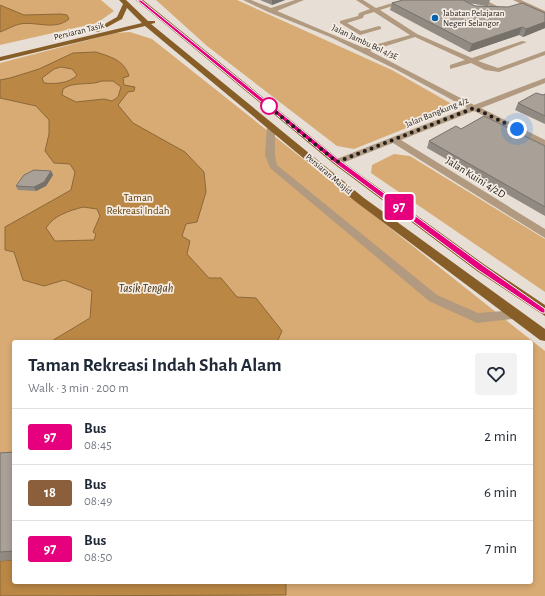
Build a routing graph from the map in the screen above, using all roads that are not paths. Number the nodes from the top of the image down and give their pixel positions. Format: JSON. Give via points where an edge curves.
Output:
{"nodes":[{"id":1,"x":139,"y":0,"type":"edge"},
{"id":2,"x":246,"y":0,"type":"edge"},
{"id":3,"x":301,"y":0,"type":"edge"},
{"id":4,"x":359,"y":0,"type":"edge"},
{"id":5,"x":409,"y":0,"type":"edge"},
{"id":6,"x":480,"y":0,"type":"edge"},
{"id":7,"x":516,"y":0,"type":"edge"},
{"id":8,"x":124,"y":2,"type":"edge"},
{"id":9,"x":374,"y":10,"type":"junction"},
{"id":10,"x":270,"y":11,"type":"junction"},
{"id":11,"x":489,"y":12,"type":"edge"},
{"id":12,"x":545,"y":13,"type":"edge"},
{"id":13,"x":361,"y":17,"type":"junction"},
{"id":14,"x":160,"y":18,"type":"junction"},
{"id":15,"x":145,"y":22,"type":"junction"},
{"id":16,"x":379,"y":28,"type":"junction"},
{"id":17,"x":96,"y":31,"type":"junction"},
{"id":18,"x":117,"y":31,"type":"junction"},
{"id":19,"x":385,"y":32,"type":"dead end"},
{"id":20,"x":141,"y":33,"type":"dead end"},
{"id":21,"x":149,"y":35,"type":"dead end"},
{"id":22,"x":414,"y":35,"type":"junction"},
{"id":23,"x":392,"y":36,"type":"dead end"},
{"id":24,"x":164,"y":38,"type":"junction"},
{"id":25,"x":399,"y":40,"type":"junction"},
{"id":26,"x":524,"y":42,"type":"dead end"},
{"id":27,"x":363,"y":51,"type":"junction"},
{"id":28,"x":0,"y":53,"type":"edge"},
{"id":29,"x":545,"y":53,"type":"edge"},
{"id":30,"x":0,"y":59,"type":"edge"},
{"id":31,"x":470,"y":60,"type":"junction"},
{"id":32,"x":453,"y":66,"type":"dead end"},
{"id":33,"x":545,"y":80,"type":"edge"},
{"id":34,"x":474,"y":108,"type":"junction"},
{"id":35,"x":271,"y":126,"type":"junction"},
{"id":36,"x":395,"y":140,"type":"junction"},
{"id":37,"x":545,"y":143,"type":"edge"},
{"id":38,"x":337,"y":162,"type":"junction"},
{"id":39,"x":545,"y":234,"type":"edge"},
{"id":40,"x":545,"y":311,"type":"edge"},
{"id":41,"x":516,"y":315,"type":"junction"},
{"id":42,"x":545,"y":336,"type":"edge"}],
"edges":[{"from":1,"to":14,"type":"main road","name":"Persiaran Masjid"},
{"from":2,"to":10,"type":"street","name":"Jalan Jambu Bol 4/3E"},
{"from":3,"to":10,"type":"street"},
{"from":4,"to":9,"type":"street"},
{"from":5,"to":9,"type":"street"},
{"from":6,"to":11,"type":"street","via":[[503,10]]},
{"from":7,"to":12,"type":"street"},
{"from":8,"to":15,"type":"main road","name":"Persiaran Masjid"},
{"from":8,"to":17,"type":"main road","via":[[120,18]]},
{"from":9,"to":13,"type":"street","via":[[361,14]]},
{"from":9,"to":22,"type":"street"},
{"from":10,"to":27,"type":"street","name":"Jalan Jambu Bol 4/3E"},
{"from":13,"to":16,"type":"street"},
{"from":13,"to":16,"type":"street","via":[[342,22],[360,33]]},
{"from":14,"to":15,"type":"main road","name":"Persiaran Tasik"},
{"from":14,"to":38,"type":"main road","name":"Persiaran Masjid"},
{"from":15,"to":17,"type":"main road","name":"Persiaran Tasik"},
{"from":15,"to":18,"type":"main road","name":"Persiaran Tasik"},
{"from":15,"to":24,"type":"main road","name":"Persiaran Masjid"},
{"from":16,"to":19,"type":"street"},
{"from":17,"to":28,"type":"main road","name":"Persiaran Tasik"},
{"from":18,"to":20,"type":"main road"},
{"from":18,"to":30,"type":"main road","name":"Persiaran Tasik"},
{"from":21,"to":24,"type":"main road"},
{"from":22,"to":25,"type":"street"},
{"from":22,"to":31,"type":"street"},
{"from":23,"to":25,"type":"street"},
{"from":24,"to":35,"type":"main road","name":"Persiaran Masjid"},
{"from":25,"to":27,"type":"street"},
{"from":26,"to":31,"type":"street"},
{"from":27,"to":34,"type":"street","name":"Jalan Jambu Bol 4/3E"},
{"from":29,"to":31,"type":"street","via":[[499,70]]},
{"from":31,"to":32,"type":"street"},
{"from":33,"to":34,"type":"street","name":"Jalan Bangkung 4/2"},
{"from":34,"to":36,"type":"street","name":"Jalan Bangkung 4/2"},
{"from":34,"to":37,"type":"street","name":"Jalan Jambu Bol 4/3E"},
{"from":35,"to":41,"type":"main road","name":"Persiaran Masjid","via":[[360,200]]},
{"from":35,"to":41,"type":"street","via":[[270,155],[273,166],[433,298],[477,318]]},
{"from":36,"to":38,"type":"street","name":"Jalan Bangkung 4/2"},
{"from":36,"to":39,"type":"street","name":"Jalan Kuini 4/2D"},
{"from":38,"to":40,"type":"main road","name":"Persiaran Masjid","via":[[481,268]]},
{"from":41,"to":42,"type":"main road","name":"Persiaran Masjid"}]}
